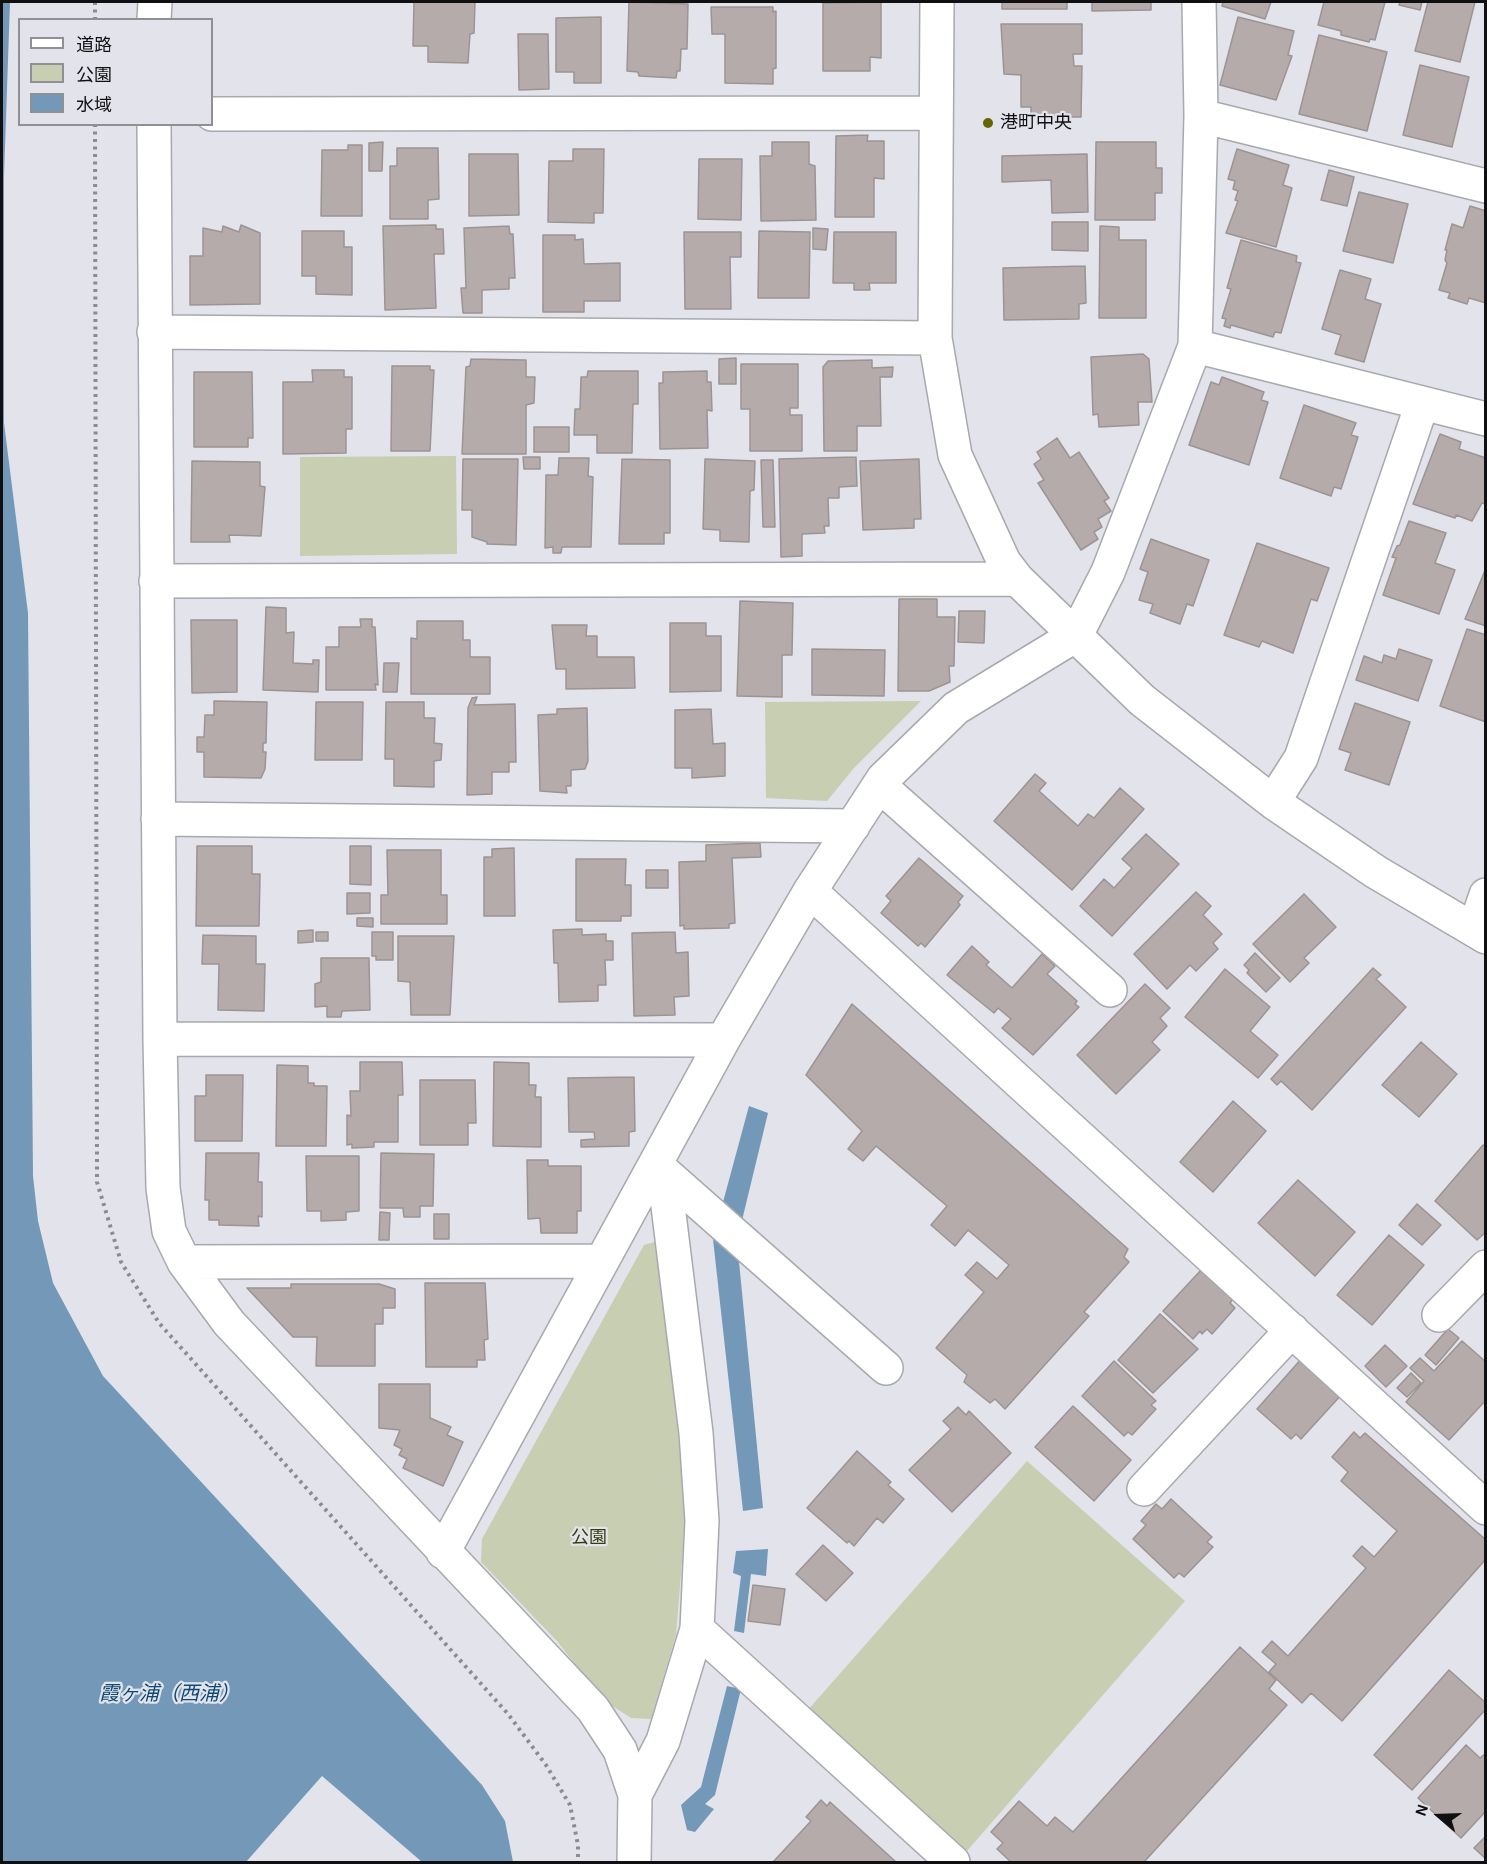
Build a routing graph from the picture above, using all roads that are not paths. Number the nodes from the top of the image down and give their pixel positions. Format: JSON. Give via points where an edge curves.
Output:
{"nodes":[{"id":1,"x":154,"y":2,"type":"edge"},
{"id":2,"x":937,"y":2,"type":"edge"},
{"id":3,"x":1199,"y":2,"type":"edge"},
{"id":4,"x":154,"y":18,"type":"edge"},
{"id":5,"x":936,"y":113,"type":"junction"},
{"id":6,"x":213,"y":114,"type":"edge"},
{"id":7,"x":1201,"y":116,"type":"junction"},
{"id":8,"x":154,"y":126,"type":"edge"},
{"id":9,"x":1485,"y":186,"type":"edge"},
{"id":10,"x":154,"y":332,"type":"junction"},
{"id":11,"x":935,"y":338,"type":"junction"},
{"id":12,"x":1195,"y":346,"type":"junction"},
{"id":13,"x":1422,"y":404,"type":"junction"},
{"id":14,"x":1485,"y":420,"type":"edge"},
{"id":15,"x":1017,"y":579,"type":"junction"},
{"id":16,"x":156,"y":581,"type":"junction"},
{"id":17,"x":1076,"y":635,"type":"junction"},
{"id":18,"x":879,"y":785,"type":"junction"},
{"id":19,"x":1273,"y":802,"type":"junction"},
{"id":20,"x":158,"y":819,"type":"junction"},
{"id":21,"x":853,"y":826,"type":"junction"},
{"id":22,"x":810,"y":891,"type":"junction"},
{"id":23,"x":1485,"y":895,"type":"edge"},
{"id":24,"x":1480,"y":934,"type":"edge"},
{"id":25,"x":1110,"y":990,"type":"dead end"},
{"id":26,"x":160,"y":1039,"type":"junction"},
{"id":27,"x":723,"y":1040,"type":"junction"},
{"id":28,"x":656,"y":1165,"type":"junction"},
{"id":29,"x":600,"y":1260,"type":"junction"},
{"id":30,"x":184,"y":1262,"type":"junction"},
{"id":31,"x":1485,"y":1267,"type":"edge"},
{"id":32,"x":1439,"y":1316,"type":"dead end"},
{"id":33,"x":1292,"y":1330,"type":"junction"},
{"id":34,"x":886,"y":1368,"type":"dead end"},
{"id":35,"x":1144,"y":1489,"type":"dead end"},
{"id":36,"x":1485,"y":1508,"type":"edge"},
{"id":37,"x":443,"y":1552,"type":"junction"},
{"id":38,"x":697,"y":1629,"type":"junction"},
{"id":39,"x":635,"y":1795,"type":"junction"},
{"id":40,"x":634,"y":1863,"type":"edge"},
{"id":41,"x":953,"y":1863,"type":"edge"}],
"edges":[{"from":1,"to":4,"type":"street"},
{"from":2,"to":5,"type":"street"},
{"from":3,"to":7,"type":"street"},
{"from":5,"to":6,"type":"street"},
{"from":5,"to":11,"type":"street"},
{"from":7,"to":9,"type":"street"},
{"from":7,"to":12,"type":"street"},
{"from":8,"to":10,"type":"street"},
{"from":10,"to":11,"type":"street"},
{"from":10,"to":16,"type":"street"},
{"from":11,"to":15,"type":"street","via":[[955,455],[1004,562]]},
{"from":12,"to":13,"type":"street"},
{"from":12,"to":17,"type":"street","via":[[1108,572]]},
{"from":13,"to":14,"type":"street"},
{"from":13,"to":19,"type":"street","via":[[1301,758]]},
{"from":15,"to":16,"type":"street"},
{"from":15,"to":17,"type":"street"},
{"from":16,"to":20,"type":"street"},
{"from":17,"to":18,"type":"street","via":[[956,708]]},
{"from":17,"to":19,"type":"street","via":[[1142,700]]},
{"from":18,"to":21,"type":"street"},
{"from":18,"to":25,"type":"street"},
{"from":19,"to":24,"type":"street","via":[[1376,872]]},
{"from":20,"to":21,"type":"street"},
{"from":20,"to":26,"type":"street"},
{"from":21,"to":22,"type":"street"},
{"from":22,"to":27,"type":"street"},
{"from":22,"to":33,"type":"street"},
{"from":23,"to":24,"type":"street"},
{"from":26,"to":27,"type":"street"},
{"from":26,"to":30,"type":"street","via":[[163,1188],[169,1231]]},
{"from":27,"to":28,"type":"street"},
{"from":28,"to":29,"type":"street"},
{"from":28,"to":34,"type":"street"},
{"from":28,"to":38,"type":"street","via":[[667,1198],[696,1433],[702,1521]]},
{"from":29,"to":30,"type":"street"},
{"from":29,"to":37,"type":"street"},
{"from":30,"to":37,"type":"street","via":[[229,1323]]},
{"from":31,"to":32,"type":"street"},
{"from":33,"to":35,"type":"street"},
{"from":33,"to":36,"type":"street"},
{"from":37,"to":39,"type":"street","via":[[593,1709],[620,1750]]},
{"from":38,"to":39,"type":"street","via":[[663,1741]]},
{"from":38,"to":41,"type":"street"},
{"from":39,"to":40,"type":"street"}]}
